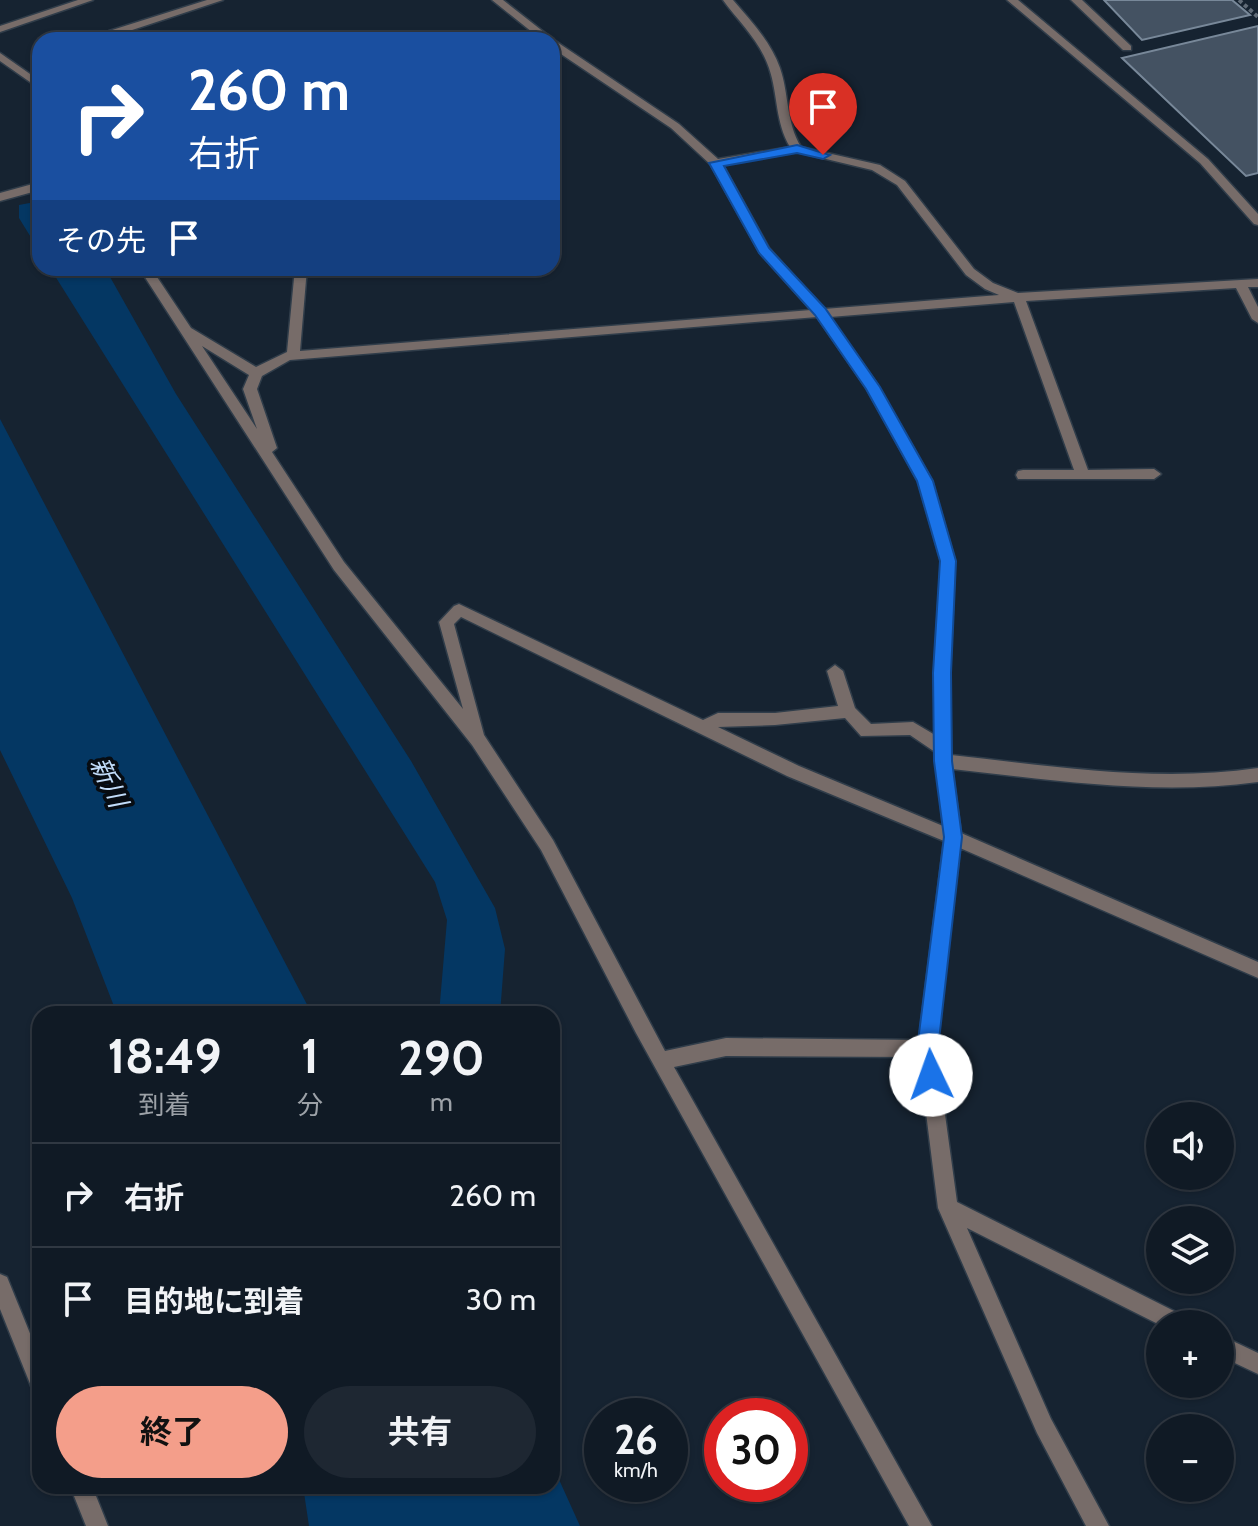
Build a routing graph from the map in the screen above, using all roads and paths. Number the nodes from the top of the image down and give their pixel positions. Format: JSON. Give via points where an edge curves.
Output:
{"nodes":[{"id":1,"x":88,"y":0,"type":"edge"},
{"id":2,"x":218,"y":0,"type":"edge"},
{"id":3,"x":497,"y":0,"type":"edge"},
{"id":4,"x":728,"y":0,"type":"edge"},
{"id":5,"x":1012,"y":0,"type":"edge"},
{"id":6,"x":1076,"y":0,"type":"edge"},
{"id":7,"x":1239,"y":0,"type":"edge"},
{"id":8,"x":1258,"y":17,"type":"edge"},
{"id":9,"x":0,"y":29,"type":"edge"},
{"id":10,"x":116,"y":32,"type":"edge"},
{"id":11,"x":538,"y":32,"type":"edge"},
{"id":12,"x":560,"y":48,"type":"edge"},
{"id":13,"x":1127,"y":48,"type":"dead end"},
{"id":14,"x":0,"y":56,"type":"edge"},
{"id":15,"x":32,"y":80,"type":"edge"},
{"id":16,"x":797,"y":149,"type":"junction"},
{"id":17,"x":716,"y":163,"type":"junction"},
{"id":18,"x":32,"y":188,"type":"edge"},
{"id":19,"x":0,"y":197,"type":"edge"},
{"id":20,"x":1258,"y":221,"type":"edge"},
{"id":21,"x":150,"y":276,"type":"edge"},
{"id":22,"x":300,"y":276,"type":"edge"},
{"id":23,"x":1258,"y":283,"type":"edge"},
{"id":24,"x":1240,"y":284,"type":"junction"},
{"id":25,"x":1019,"y":298,"type":"junction"},
{"id":26,"x":820,"y":312,"type":"junction"},
{"id":27,"x":1258,"y":319,"type":"edge"},
{"id":28,"x":184,"y":330,"type":"junction"},
{"id":29,"x":293,"y":356,"type":"junction"},
{"id":30,"x":256,"y":373,"type":"junction"},
{"id":31,"x":278,"y":472,"type":"junction"},
{"id":32,"x":1154,"y":474,"type":"dead end"},
{"id":33,"x":1023,"y":475,"type":"dead end"},
{"id":34,"x":1083,"y":475,"type":"junction"},
{"id":35,"x":835,"y":671,"type":"dead end"},
{"id":36,"x":848,"y":711,"type":"junction"},
{"id":37,"x":704,"y":728,"type":"junction"},
{"id":38,"x":478,"y":740,"type":"junction"},
{"id":39,"x":943,"y":755,"type":"junction"},
{"id":40,"x":1258,"y":775,"type":"edge"},
{"id":41,"x":953,"y":837,"type":"junction"},
{"id":42,"x":1258,"y":970,"type":"edge"},
{"id":43,"x":927,"y":1049,"type":"junction"},
{"id":44,"x":661,"y":1061,"type":"junction"},
{"id":45,"x":948,"y":1208,"type":"junction"},
{"id":46,"x":0,"y":1284,"type":"edge"},
{"id":47,"x":1151,"y":1310,"type":"edge"},
{"id":48,"x":1234,"y":1352,"type":"edge"},
{"id":49,"x":32,"y":1364,"type":"edge"},
{"id":50,"x":1258,"y":1364,"type":"edge"},
{"id":51,"x":84,"y":1494,"type":"edge"},
{"id":52,"x":97,"y":1526,"type":"edge"},
{"id":53,"x":921,"y":1526,"type":"edge"},
{"id":54,"x":1098,"y":1526,"type":"edge"}],
"edges":[{"from":1,"to":9,"type":"street"},
{"from":2,"to":10,"type":"street"},
{"from":3,"to":11,"type":"street"},
{"from":4,"to":16,"type":"street","via":[[759,38],[774,67],[789,138]]},
{"from":5,"to":20,"type":"street","via":[[1204,161]]},
{"from":6,"to":13,"type":"street"},
{"from":7,"to":8,"type":"path"},
{"from":12,"to":17,"type":"street","via":[[675,126]]},
{"from":14,"to":15,"type":"street"},
{"from":16,"to":17,"type":"street"},
{"from":16,"to":25,"type":"street","via":[[876,167],[901,183],[970,272]]},
{"from":17,"to":26,"type":"street","via":[[764,250]]},
{"from":18,"to":19,"type":"street"},
{"from":21,"to":28,"type":"street"},
{"from":22,"to":29,"type":"street"},
{"from":23,"to":24,"type":"street"},
{"from":24,"to":25,"type":"street"},
{"from":24,"to":27,"type":"street"},
{"from":25,"to":26,"type":"street"},
{"from":25,"to":34,"type":"street"},
{"from":26,"to":29,"type":"street"},
{"from":26,"to":39,"type":"street","via":[[872,387],[925,481],[948,561]]},
{"from":28,"to":30,"type":"street"},
{"from":28,"to":31,"type":"street"},
{"from":29,"to":30,"type":"street","via":[[266,364]]},
{"from":30,"to":31,"type":"street","via":[[250,389]]},
{"from":31,"to":38,"type":"street","via":[[339,566]]},
{"from":32,"to":34,"type":"street"},
{"from":33,"to":34,"type":"street"},
{"from":35,"to":36,"type":"street"},
{"from":36,"to":37,"type":"street","via":[[718,719]]},
{"from":36,"to":39,"type":"street","via":[[867,731],[913,728]]},
{"from":37,"to":38,"type":"street","via":[[459,610],[446,622]]},
{"from":37,"to":41,"type":"street"},
{"from":38,"to":44,"type":"street","via":[[547,845]]},
{"from":39,"to":40,"type":"street","via":[[1154,781]]},
{"from":39,"to":41,"type":"street"},
{"from":41,"to":42,"type":"street"},
{"from":41,"to":43,"type":"street"},
{"from":43,"to":44,"type":"street","via":[[726,1047]]},
{"from":43,"to":45,"type":"street"},
{"from":44,"to":53,"type":"street"},
{"from":45,"to":47,"type":"street"},
{"from":45,"to":54,"type":"street","via":[[1044,1426]]},
{"from":46,"to":49,"type":"street"},
{"from":48,"to":50,"type":"street"},
{"from":51,"to":52,"type":"street"}]}
